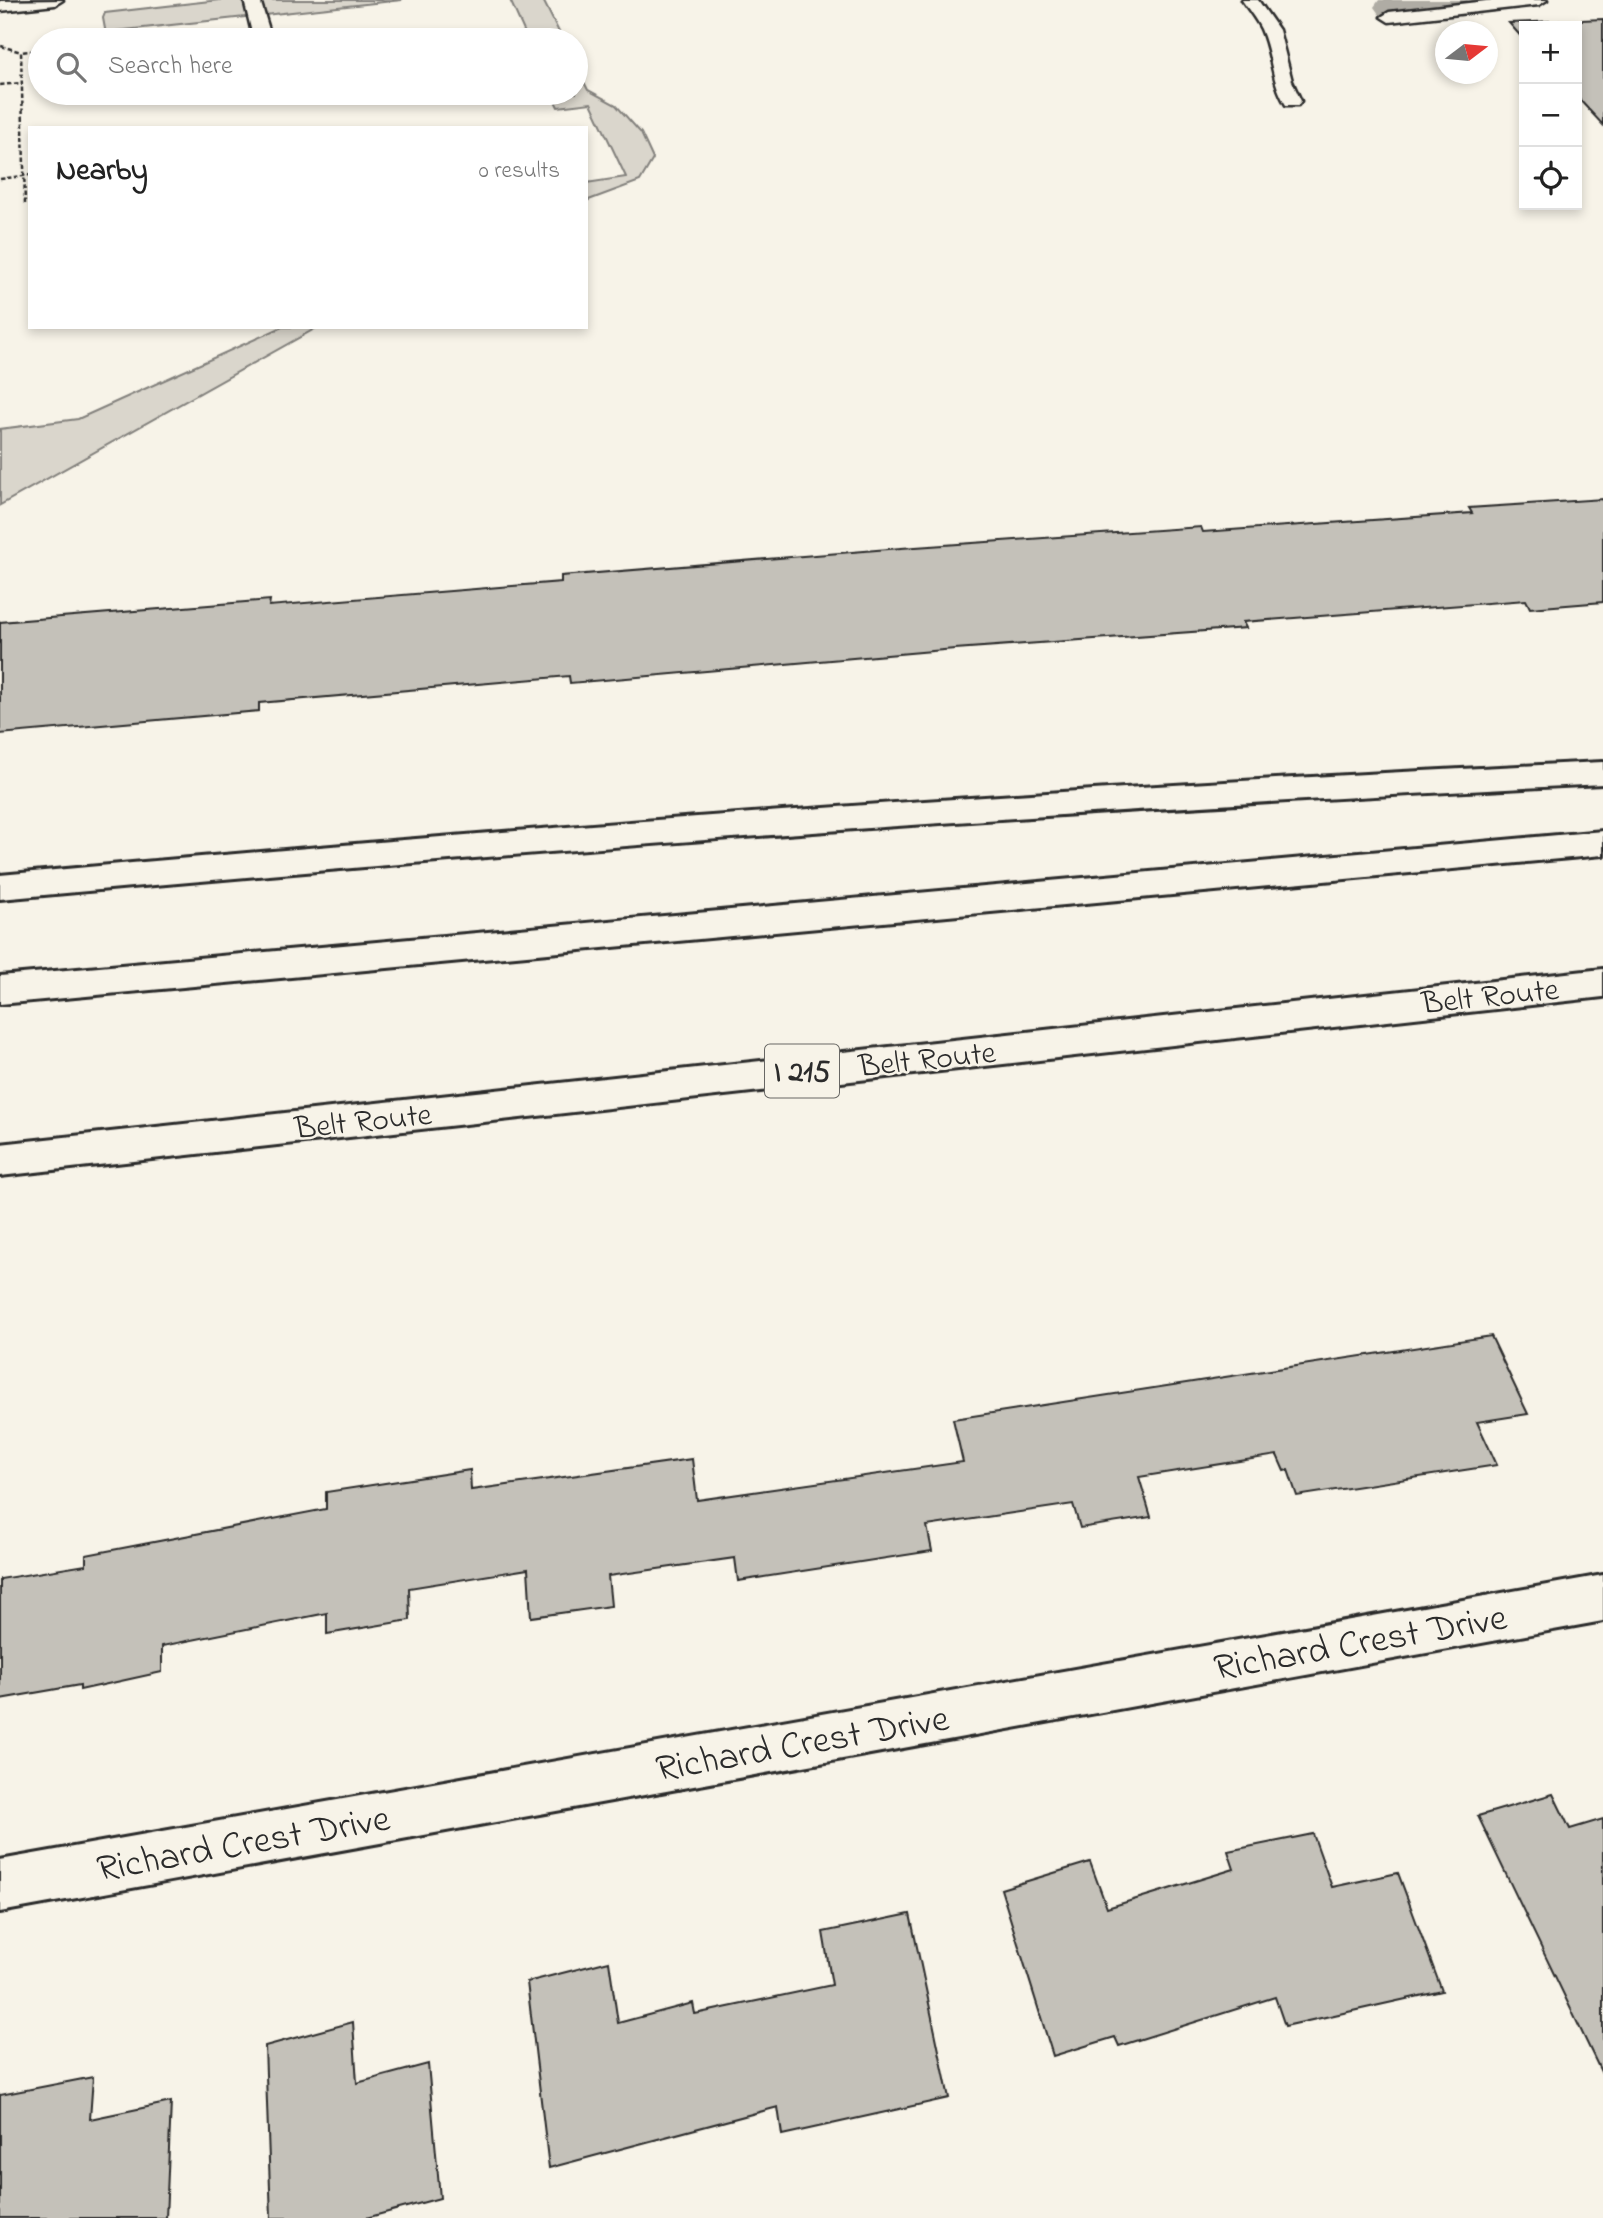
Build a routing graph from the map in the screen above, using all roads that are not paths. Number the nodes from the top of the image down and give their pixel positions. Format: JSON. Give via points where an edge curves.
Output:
{"nodes":[{"id":1,"x":55,"y":0,"type":"edge"},
{"id":2,"x":252,"y":0,"type":"edge"},
{"id":3,"x":1250,"y":0,"type":"edge"},
{"id":4,"x":1539,"y":0,"type":"edge"},
{"id":5,"x":0,"y":6,"type":"edge"},
{"id":6,"x":1389,"y":17,"type":"dead end"},
{"id":7,"x":260,"y":28,"type":"edge"},
{"id":8,"x":1292,"y":101,"type":"dead end"},
{"id":9,"x":1603,"y":773,"type":"edge"},
{"id":10,"x":1603,"y":843,"type":"edge"},
{"id":11,"x":0,"y":887,"type":"edge"},
{"id":12,"x":1603,"y":983,"type":"edge"},
{"id":13,"x":0,"y":990,"type":"edge"},
{"id":14,"x":0,"y":1160,"type":"edge"},
{"id":15,"x":1603,"y":1598,"type":"edge"},
{"id":16,"x":0,"y":1886,"type":"edge"}],
"edges":[{"from":1,"to":5,"type":"lane"},
{"from":2,"to":7,"type":"lane"},
{"from":3,"to":8,"type":"lane","via":[[1270,30]]},
{"from":4,"to":6,"type":"lane"},
{"from":9,"to":11,"type":"main road","via":[[987,807]]},
{"from":10,"to":13,"type":"main road"},
{"from":12,"to":14,"type":"main road","name":"Belt Route","number":"I 215"},
{"from":15,"to":16,"type":"main road","name":"Richard Crest Drive"}]}
